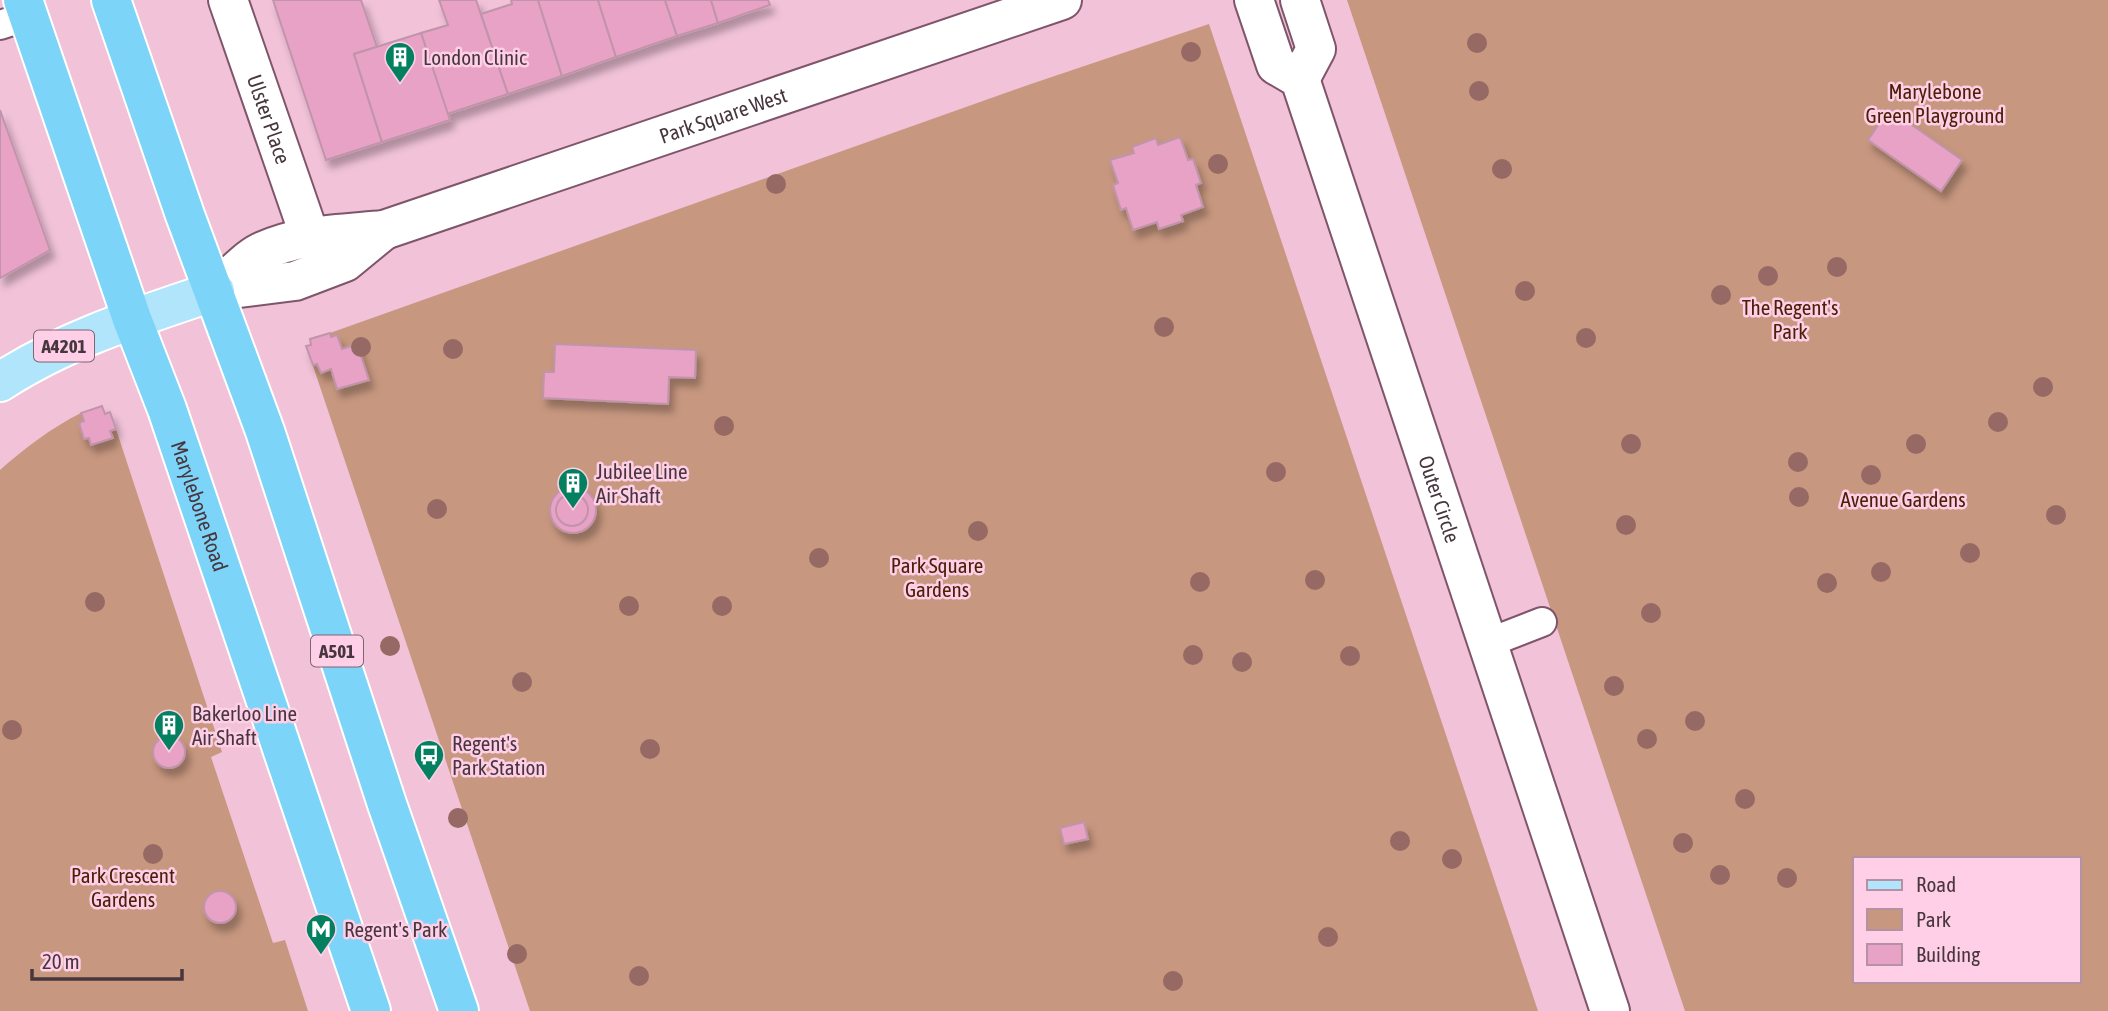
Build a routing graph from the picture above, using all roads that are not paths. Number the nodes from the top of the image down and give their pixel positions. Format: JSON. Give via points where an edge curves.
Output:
{"nodes":[{"id":1,"x":111,"y":0,"type":"edge"},
{"id":2,"x":228,"y":0,"type":"edge"},
{"id":3,"x":1062,"y":0,"type":"edge"},
{"id":4,"x":1254,"y":0,"type":"edge"},
{"id":5,"x":1300,"y":0,"type":"edge"},
{"id":6,"x":17,"y":14,"type":"edge"},
{"id":7,"x":1300,"y":79,"type":"junction"},
{"id":8,"x":384,"y":230,"type":"junction"},
{"id":9,"x":310,"y":237,"type":"junction"},
{"id":10,"x":215,"y":291,"type":"junction"},
{"id":11,"x":132,"y":319,"type":"junction"},
{"id":12,"x":0,"y":382,"type":"edge"},
{"id":13,"x":1542,"y":622,"type":"dead end"},
{"id":14,"x":1488,"y":643,"type":"junction"},
{"id":15,"x":371,"y":1011,"type":"edge"},
{"id":16,"x":459,"y":1011,"type":"edge"},
{"id":17,"x":1610,"y":1011,"type":"edge"}],
"edges":[{"from":1,"to":10,"type":"highway","number":"A501"},
{"from":2,"to":9,"type":"street","name":"Ulster Place"},
{"from":3,"to":8,"type":"street","name":"Park Square West"},
{"from":4,"to":7,"type":"street","via":[[1276,65]]},
{"from":5,"to":7,"type":"street","via":[[1316,49]]},
{"from":6,"to":11,"type":"highway","name":"Marylebone Road"},
{"from":7,"to":14,"type":"street","name":"Outer Circle"},
{"from":8,"to":9,"type":"street","name":"Park Square West"},
{"from":8,"to":10,"type":"street","name":"Park Square West","via":[[345,262],[295,281]]},
{"from":9,"to":10,"type":"street","name":"Park Square West","via":[[259,253]]},
{"from":10,"to":11,"type":"main road","name":"Park Square West","number":"A4201"},
{"from":10,"to":16,"type":"highway","number":"A501"},
{"from":11,"to":12,"type":"main road","number":"A4201","via":[[32,361]]},
{"from":11,"to":15,"type":"highway","name":"Marylebone Road","via":[[167,409]]},
{"from":13,"to":14,"type":"lane"},
{"from":14,"to":17,"type":"street","name":"Outer Circle"}]}
